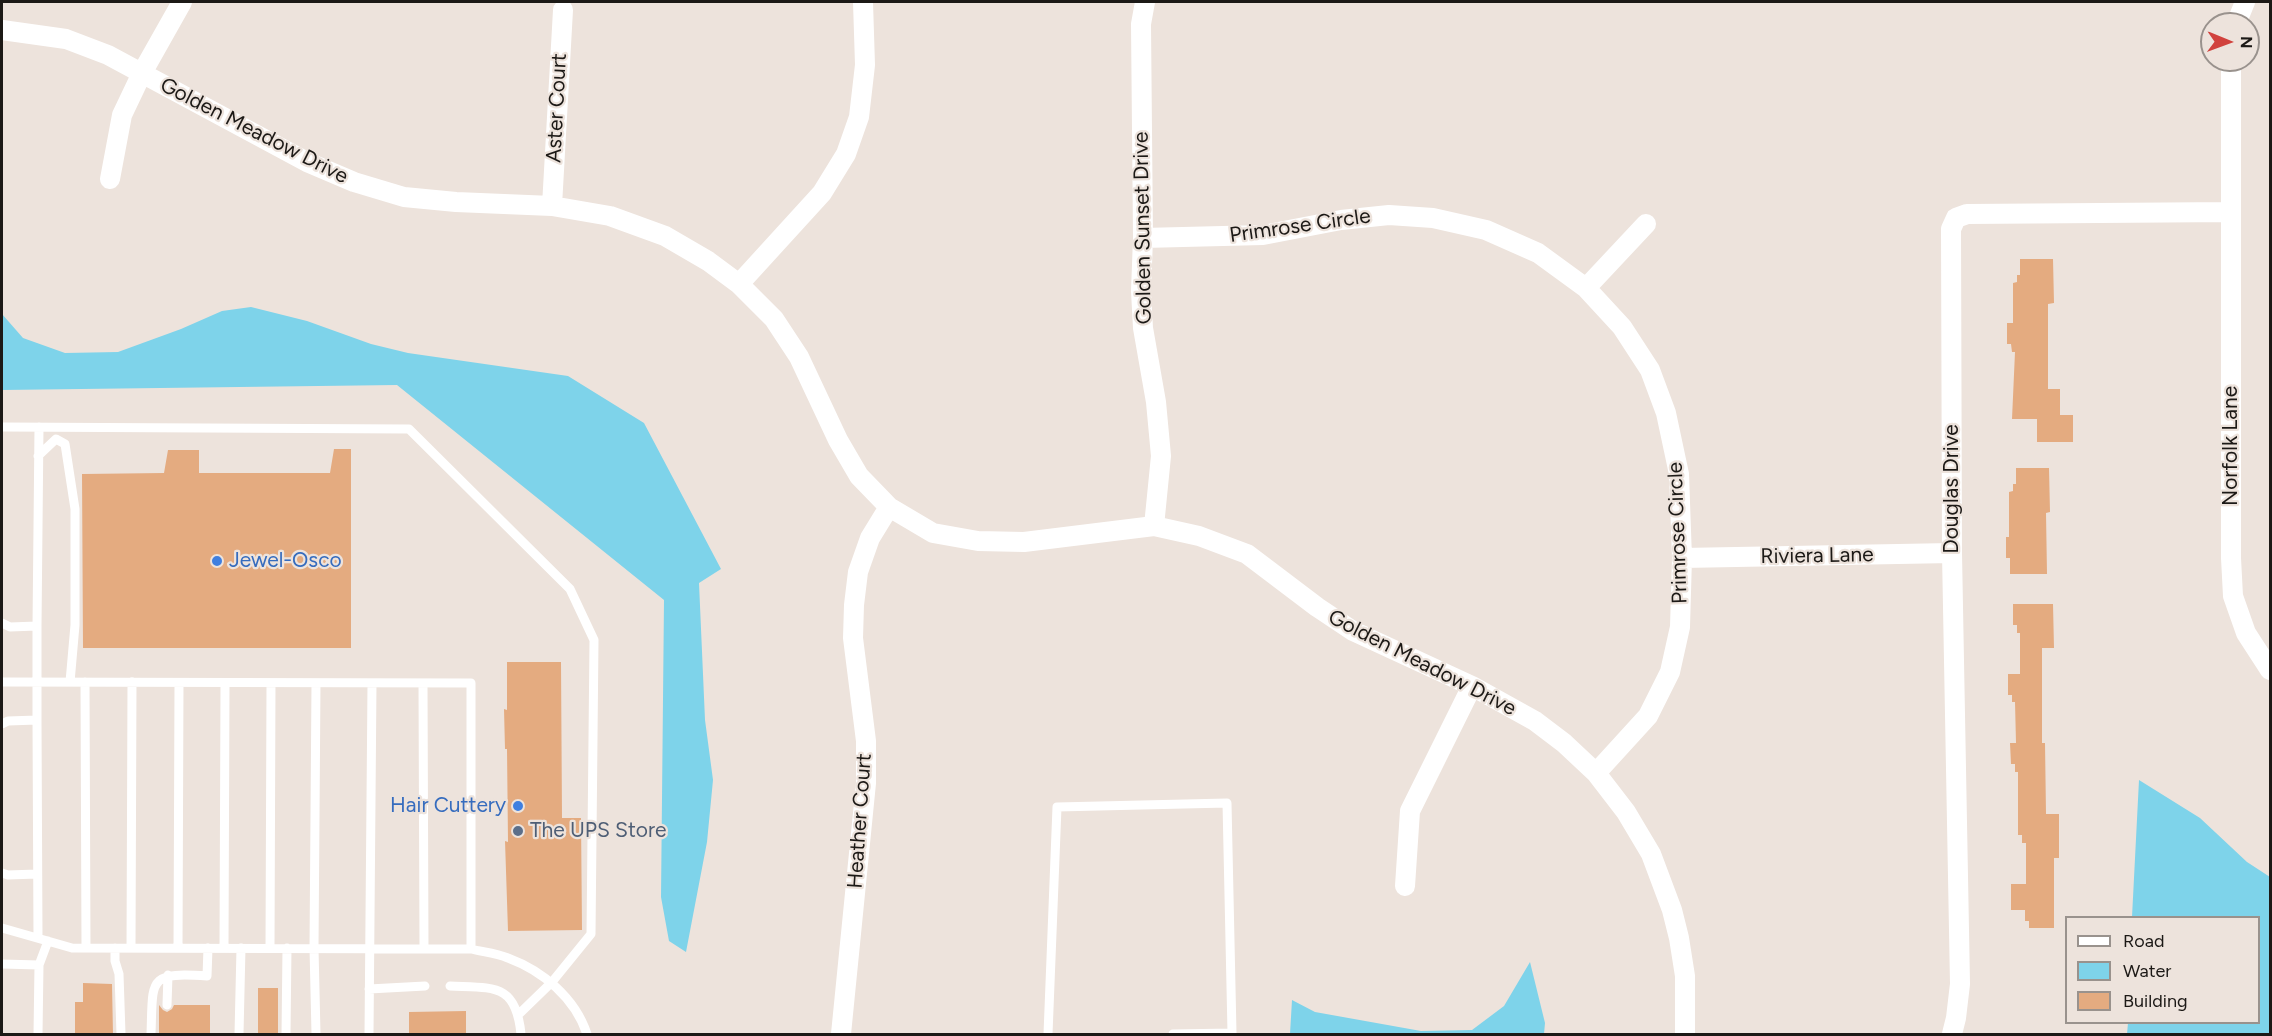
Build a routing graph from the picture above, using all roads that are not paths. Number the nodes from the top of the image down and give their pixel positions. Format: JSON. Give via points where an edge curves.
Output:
{"nodes":[{"id":1,"x":182,"y":2,"type":"edge"},
{"id":2,"x":863,"y":2,"type":"edge"},
{"id":3,"x":1145,"y":2,"type":"edge"},
{"id":4,"x":563,"y":10,"type":"dead end"},
{"id":5,"x":2,"y":30,"type":"edge"},
{"id":6,"x":2231,"y":72,"type":"edge"},
{"id":7,"x":141,"y":73,"type":"junction"},
{"id":8,"x":110,"y":178,"type":"dead end"},
{"id":9,"x":552,"y":206,"type":"junction"},
{"id":10,"x":2230,"y":212,"type":"junction"},
{"id":11,"x":1646,"y":224,"type":"dead end"},
{"id":12,"x":1143,"y":238,"type":"junction"},
{"id":13,"x":739,"y":284,"type":"junction"},
{"id":14,"x":1586,"y":288,"type":"junction"},
{"id":15,"x":2,"y":427,"type":"edge"},
{"id":16,"x":39,"y":427,"type":"junction"},
{"id":17,"x":38,"y":456,"type":"junction"},
{"id":18,"x":889,"y":507,"type":"junction"},
{"id":19,"x":1154,"y":526,"type":"junction"},
{"id":20,"x":1953,"y":553,"type":"junction"},
{"id":21,"x":1682,"y":558,"type":"junction"},
{"id":22,"x":2,"y":623,"type":"edge"},
{"id":23,"x":37,"y":626,"type":"junction"},
{"id":24,"x":2271,"y":670,"type":"edge"},
{"id":25,"x":2,"y":682,"type":"edge"},
{"id":26,"x":38,"y":682,"type":"junction"},
{"id":27,"x":70,"y":682,"type":"junction"},
{"id":28,"x":85,"y":682,"type":"junction"},
{"id":29,"x":132,"y":682,"type":"junction"},
{"id":30,"x":179,"y":683,"type":"junction"},
{"id":31,"x":225,"y":683,"type":"junction"},
{"id":32,"x":272,"y":683,"type":"junction"},
{"id":33,"x":316,"y":683,"type":"junction"},
{"id":34,"x":372,"y":683,"type":"junction"},
{"id":35,"x":423,"y":683,"type":"junction"},
{"id":36,"x":1472,"y":686,"type":"junction"},
{"id":37,"x":37,"y":720,"type":"junction"},
{"id":38,"x":2,"y":724,"type":"edge"},
{"id":39,"x":1596,"y":773,"type":"junction"},
{"id":40,"x":2,"y":873,"type":"edge"},
{"id":41,"x":38,"y":874,"type":"junction"},
{"id":42,"x":1405,"y":886,"type":"dead end"},
{"id":43,"x":2,"y":928,"type":"edge"},
{"id":44,"x":38,"y":938,"type":"junction"},
{"id":45,"x":48,"y":941,"type":"junction"},
{"id":46,"x":86,"y":948,"type":"junction"},
{"id":47,"x":116,"y":948,"type":"junction"},
{"id":48,"x":131,"y":948,"type":"junction"},
{"id":49,"x":178,"y":948,"type":"junction"},
{"id":50,"x":208,"y":948,"type":"junction"},
{"id":51,"x":224,"y":948,"type":"junction"},
{"id":52,"x":241,"y":948,"type":"junction"},
{"id":53,"x":270,"y":948,"type":"junction"},
{"id":54,"x":287,"y":948,"type":"junction"},
{"id":55,"x":314,"y":948,"type":"junction"},
{"id":56,"x":370,"y":948,"type":"junction"},
{"id":57,"x":424,"y":949,"type":"junction"},
{"id":58,"x":471,"y":949,"type":"junction"},
{"id":59,"x":2,"y":964,"type":"edge"},
{"id":60,"x":39,"y":965,"type":"junction"},
{"id":61,"x":168,"y":975,"type":"junction"},
{"id":62,"x":552,"y":982,"type":"junction"},
{"id":63,"x":425,"y":986,"type":"dead end"},
{"id":64,"x":450,"y":986,"type":"dead end"},
{"id":65,"x":369,"y":989,"type":"junction"},
{"id":66,"x":167,"y":1005,"type":"dead end"},
{"id":67,"x":519,"y":1014,"type":"junction"},
{"id":68,"x":38,"y":1035,"type":"edge"},
{"id":69,"x":121,"y":1035,"type":"edge"},
{"id":70,"x":151,"y":1035,"type":"edge"},
{"id":71,"x":239,"y":1035,"type":"edge"},
{"id":72,"x":286,"y":1035,"type":"edge"},
{"id":73,"x":316,"y":1035,"type":"edge"},
{"id":74,"x":369,"y":1035,"type":"edge"},
{"id":75,"x":521,"y":1035,"type":"edge"},
{"id":76,"x":587,"y":1035,"type":"edge"},
{"id":77,"x":841,"y":1035,"type":"edge"},
{"id":78,"x":1048,"y":1035,"type":"edge"},
{"id":79,"x":1173,"y":1035,"type":"edge"},
{"id":80,"x":1685,"y":1035,"type":"edge"},
{"id":81,"x":1952,"y":1035,"type":"edge"}],
"edges":[{"from":1,"to":7,"type":"street"},
{"from":2,"to":13,"type":"street","via":[[866,65],[858,117],[846,154],[822,193]]},
{"from":3,"to":12,"type":"street","name":"Golden Sunset Drive","via":[[1141,24]]},
{"from":4,"to":9,"type":"street","name":"Aster Court"},
{"from":5,"to":7,"type":"street","name":"Golden Meadow Drive","via":[[66,39]]},
{"from":6,"to":10,"type":"street","name":"Norfolk Lane"},
{"from":7,"to":8,"type":"street","via":[[122,115]]},
{"from":7,"to":9,"type":"street","name":"Golden Meadow Drive","via":[[307,162],[354,182],[404,197]]},
{"from":9,"to":13,"type":"street","name":"Golden Meadow Drive","via":[[610,216],[665,236]]},
{"from":10,"to":20,"type":"street","name":"Douglas Drive","via":[[1985,213],[1956,218],[1951,229]]},
{"from":10,"to":24,"type":"street","name":"Norfolk Lane","via":[[2230,558],[2234,596],[2246,633]]},
{"from":11,"to":14,"type":"street"},
{"from":12,"to":14,"type":"street","name":"Primrose Circle","via":[[1263,235],[1389,215],[1433,218],[1486,230],[1538,254]]},
{"from":12,"to":19,"type":"street","name":"Golden Sunset Drive","via":[[1143,328],[1161,456]]},
{"from":13,"to":18,"type":"street","name":"Golden Meadow Drive","via":[[774,319],[799,357],[838,440],[860,476]]},
{"from":14,"to":21,"type":"street","name":"Primrose Circle","via":[[1622,327],[1650,370],[1666,413],[1679,474]]},
{"from":15,"to":16,"type":"lane"},
{"from":16,"to":17,"type":"lane"},
{"from":16,"to":62,"type":"lane","via":[[409,429],[570,589],[594,640],[591,934]]},
{"from":17,"to":23,"type":"lane"},
{"from":17,"to":27,"type":"lane","via":[[56,439],[65,444],[75,509],[75,625]]},
{"from":18,"to":19,"type":"street","name":"Golden Meadow Drive","via":[[933,533],[978,541],[1024,542]]},
{"from":18,"to":77,"type":"street","name":"Heather Court","via":[[870,538],[858,572],[854,605],[853,638],[866,741],[866,783]]},
{"from":19,"to":36,"type":"street","name":"Golden Meadow Drive","via":[[1199,536],[1247,554],[1353,631]]},
{"from":20,"to":21,"type":"street","name":"Riviera Lane"},
{"from":20,"to":81,"type":"street","name":"Douglas Drive","via":[[1960,984]]},
{"from":21,"to":39,"type":"street","name":"Primrose Circle","via":[[1680,627],[1670,672],[1648,716]]},
{"from":22,"to":23,"type":"lane","via":[[10,627]]},
{"from":23,"to":26,"type":"lane"},
{"from":25,"to":26,"type":"lane"},
{"from":26,"to":27,"type":"lane"},
{"from":26,"to":37,"type":"lane"},
{"from":27,"to":28,"type":"lane"},
{"from":28,"to":29,"type":"lane"},
{"from":28,"to":46,"type":"lane"},
{"from":29,"to":30,"type":"lane"},
{"from":29,"to":48,"type":"lane"},
{"from":30,"to":31,"type":"lane"},
{"from":30,"to":49,"type":"lane"},
{"from":31,"to":32,"type":"lane"},
{"from":31,"to":51,"type":"lane"},
{"from":32,"to":33,"type":"lane"},
{"from":32,"to":53,"type":"lane"},
{"from":33,"to":34,"type":"lane"},
{"from":33,"to":55,"type":"lane"},
{"from":34,"to":35,"type":"lane"},
{"from":34,"to":56,"type":"lane"},
{"from":35,"to":57,"type":"lane"},
{"from":35,"to":58,"type":"lane","via":[[471,683]]},
{"from":36,"to":39,"type":"street","name":"Golden Meadow Drive","via":[[1534,721]]},
{"from":36,"to":42,"type":"street","via":[[1410,811]]},
{"from":37,"to":38,"type":"lane"},
{"from":37,"to":41,"type":"lane"},
{"from":39,"to":80,"type":"street","name":"Golden Meadow Drive","via":[[1638,831],[1672,910],[1685,976]]},
{"from":40,"to":41,"type":"lane"},
{"from":41,"to":44,"type":"lane"},
{"from":43,"to":44,"type":"lane"},
{"from":44,"to":45,"type":"lane"},
{"from":45,"to":46,"type":"lane"},
{"from":45,"to":60,"type":"lane"},
{"from":46,"to":47,"type":"lane"},
{"from":47,"to":48,"type":"lane"},
{"from":47,"to":69,"type":"lane"},
{"from":48,"to":49,"type":"lane"},
{"from":49,"to":50,"type":"lane"},
{"from":50,"to":51,"type":"lane"},
{"from":50,"to":61,"type":"lane","via":[[207,976]]},
{"from":51,"to":52,"type":"lane"},
{"from":52,"to":53,"type":"lane"},
{"from":52,"to":71,"type":"lane"},
{"from":53,"to":54,"type":"lane"},
{"from":54,"to":55,"type":"lane"},
{"from":54,"to":72,"type":"lane"},
{"from":55,"to":56,"type":"lane"},
{"from":55,"to":73,"type":"lane"},
{"from":56,"to":57,"type":"lane"},
{"from":56,"to":65,"type":"lane"},
{"from":57,"to":58,"type":"lane"},
{"from":58,"to":62,"type":"lane","via":[[507,957]]},
{"from":59,"to":60,"type":"lane"},
{"from":60,"to":68,"type":"lane"},
{"from":61,"to":66,"type":"lane"},
{"from":61,"to":70,"type":"lane","via":[[153,990]]},
{"from":62,"to":67,"type":"lane"},
{"from":62,"to":76,"type":"lane","via":[[572,1005]]},
{"from":63,"to":65,"type":"lane"},
{"from":64,"to":67,"type":"lane","via":[[494,988],[512,999]]},
{"from":65,"to":74,"type":"lane"},
{"from":67,"to":75,"type":"lane"},
{"from":78,"to":79,"type":"lane","via":[[1057,807],[1227,803],[1232,1033]]}]}
